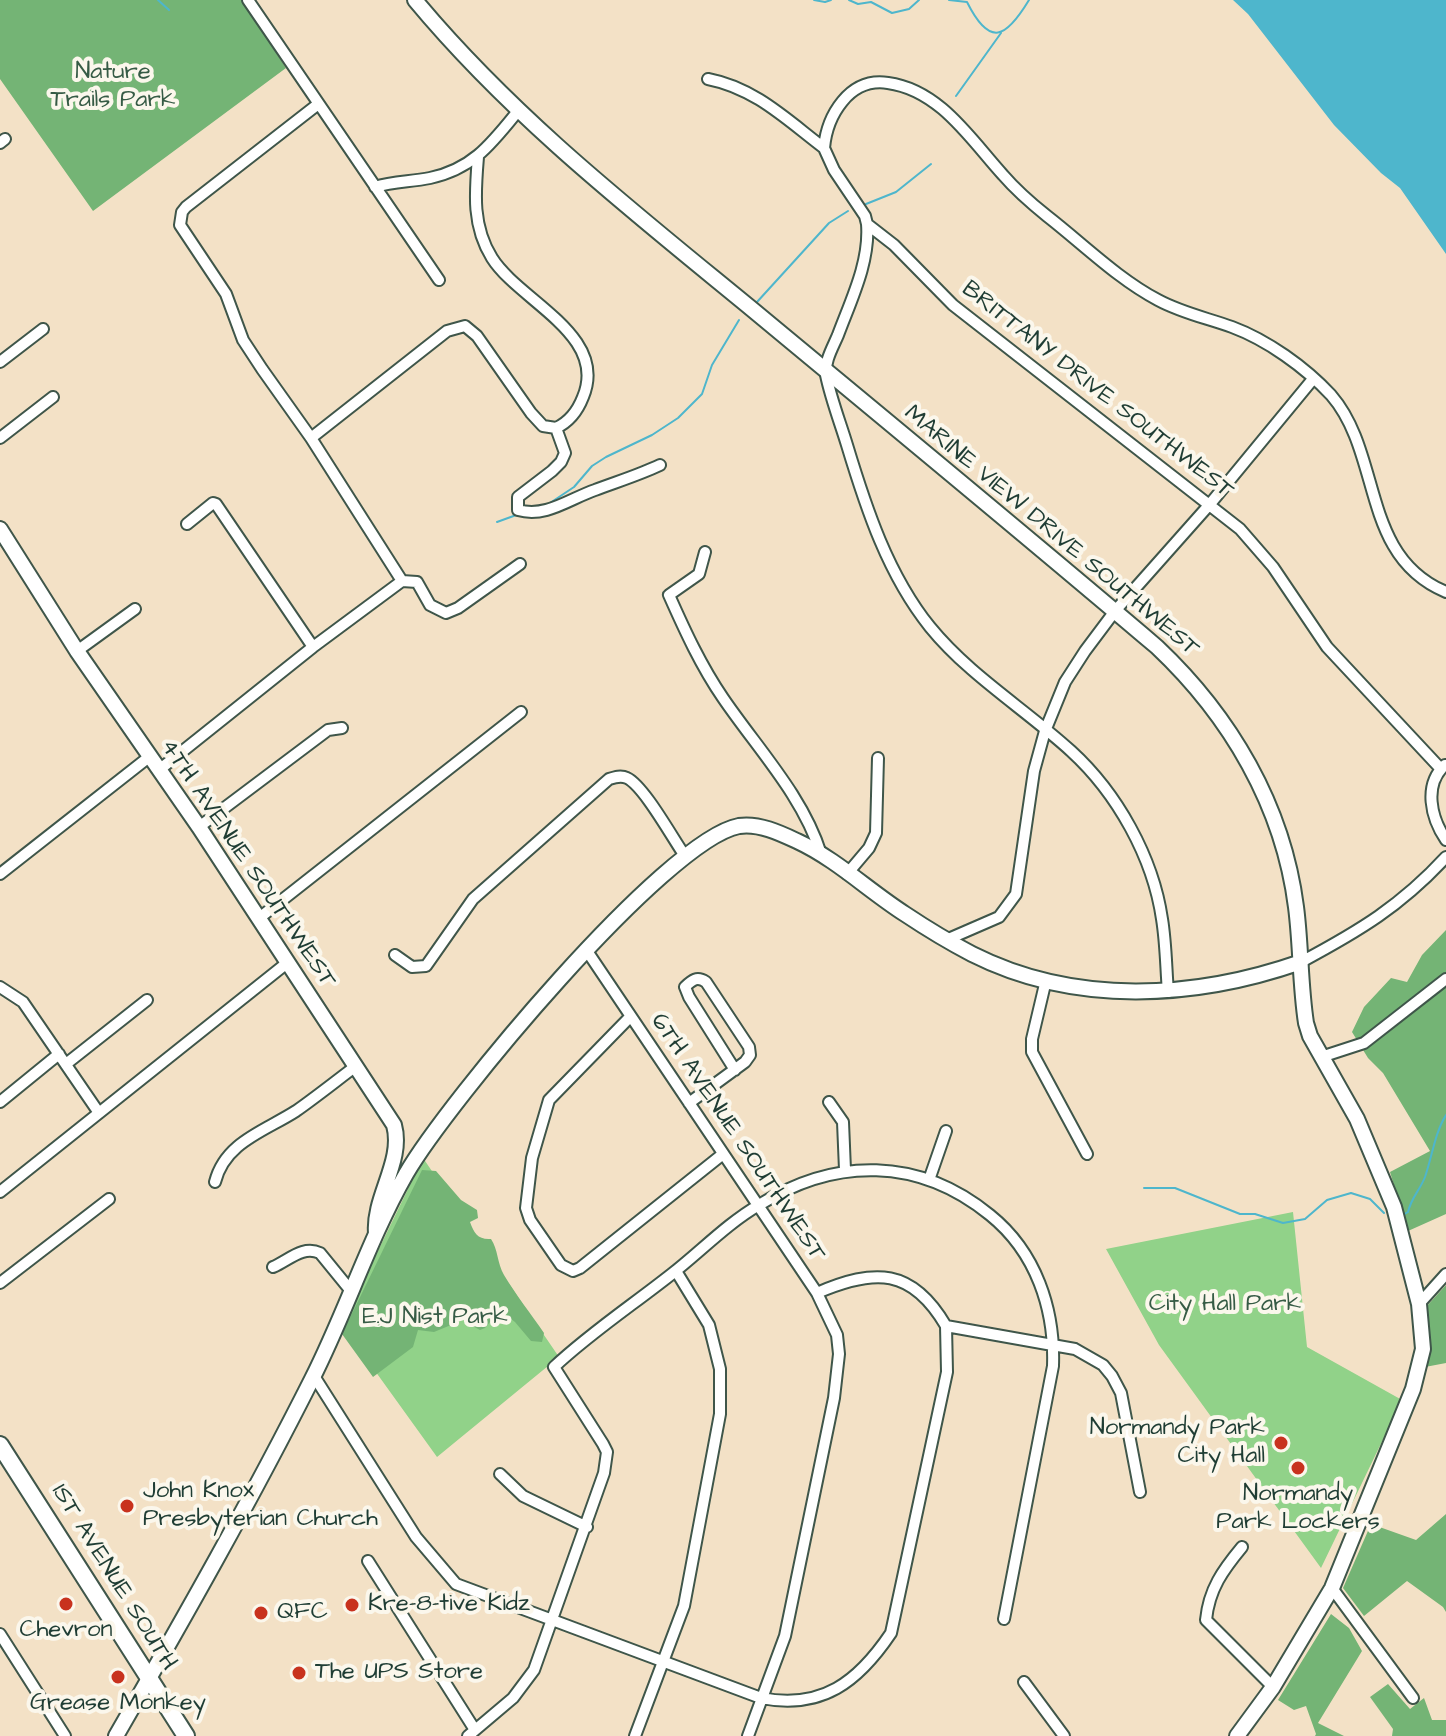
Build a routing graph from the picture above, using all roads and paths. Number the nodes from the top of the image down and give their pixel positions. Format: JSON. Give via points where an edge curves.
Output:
{"nodes":[{"id":1,"x":248,"y":0,"type":"edge"},
{"id":2,"x":415,"y":0,"type":"edge"},
{"id":3,"x":708,"y":79,"type":"dead end"},
{"id":4,"x":317,"y":105,"type":"junction"},
{"id":5,"x":518,"y":111,"type":"junction"},
{"id":6,"x":824,"y":148,"type":"junction"},
{"id":7,"x":478,"y":157,"type":"junction"},
{"id":8,"x":375,"y":187,"type":"junction"},
{"id":9,"x":867,"y":224,"type":"junction"},
{"id":10,"x":439,"y":280,"type":"dead end"},
{"id":11,"x":43,"y":329,"type":"dead end"},
{"id":12,"x":0,"y":362,"type":"edge"},
{"id":13,"x":825,"y":371,"type":"junction"},
{"id":14,"x":1313,"y":379,"type":"junction"},
{"id":15,"x":53,"y":397,"type":"dead end"},
{"id":16,"x":556,"y":428,"type":"junction"},
{"id":17,"x":0,"y":438,"type":"edge"},
{"id":18,"x":311,"y":438,"type":"junction"},
{"id":19,"x":660,"y":465,"type":"dead end"},
{"id":20,"x":1210,"y":504,"type":"junction"},
{"id":21,"x":187,"y":524,"type":"dead end"},
{"id":22,"x":2,"y":537,"type":"edge"},
{"id":23,"x":705,"y":552,"type":"dead end"},
{"id":24,"x":520,"y":564,"type":"dead end"},
{"id":25,"x":402,"y":581,"type":"junction"},
{"id":26,"x":1446,"y":592,"type":"edge"},
{"id":27,"x":135,"y":609,"type":"dead end"},
{"id":28,"x":1115,"y":611,"type":"junction"},
{"id":29,"x":313,"y":647,"type":"junction"},
{"id":30,"x":77,"y":651,"type":"junction"},
{"id":31,"x":521,"y":712,"type":"dead end"},
{"id":32,"x":342,"y":728,"type":"dead end"},
{"id":33,"x":1045,"y":731,"type":"junction"},
{"id":34,"x":149,"y":757,"type":"junction"},
{"id":35,"x":878,"y":758,"type":"dead end"},
{"id":36,"x":1443,"y":766,"type":"edge"},
{"id":37,"x":159,"y":770,"type":"junction"},
{"id":38,"x":199,"y":827,"type":"junction"},
{"id":39,"x":1446,"y":840,"type":"edge"},
{"id":40,"x":821,"y":854,"type":"junction"},
{"id":41,"x":685,"y":856,"type":"junction"},
{"id":42,"x":1446,"y":857,"type":"edge"},
{"id":43,"x":0,"y":874,"type":"edge"},
{"id":44,"x":847,"y":874,"type":"junction"},
{"id":45,"x":258,"y":919,"type":"junction"},
{"id":46,"x":946,"y":940,"type":"junction"},
{"id":47,"x":587,"y":951,"type":"junction"},
{"id":48,"x":395,"y":955,"type":"dead end"},
{"id":49,"x":1301,"y":962,"type":"junction"},
{"id":50,"x":287,"y":963,"type":"junction"},
{"id":51,"x":1446,"y":979,"type":"edge"},
{"id":52,"x":1046,"y":980,"type":"junction"},
{"id":53,"x":0,"y":987,"type":"edge"},
{"id":54,"x":1168,"y":992,"type":"junction"},
{"id":55,"x":147,"y":1000,"type":"dead end"},
{"id":56,"x":630,"y":1017,"type":"junction"},
{"id":57,"x":1321,"y":1057,"type":"junction"},
{"id":58,"x":62,"y":1059,"type":"junction"},
{"id":59,"x":356,"y":1066,"type":"junction"},
{"id":60,"x":735,"y":1070,"type":"junction"},
{"id":61,"x":0,"y":1102,"type":"edge"},
{"id":62,"x":829,"y":1102,"type":"dead end"},
{"id":63,"x":689,"y":1103,"type":"junction"},
{"id":64,"x":99,"y":1113,"type":"junction"},
{"id":65,"x":946,"y":1131,"type":"dead end"},
{"id":66,"x":723,"y":1154,"type":"junction"},
{"id":67,"x":1087,"y":1154,"type":"dead end"},
{"id":68,"x":845,"y":1170,"type":"junction"},
{"id":69,"x":929,"y":1180,"type":"junction"},
{"id":70,"x":215,"y":1182,"type":"dead end"},
{"id":71,"x":0,"y":1192,"type":"edge"},
{"id":72,"x":109,"y":1199,"type":"dead end"},
{"id":73,"x":758,"y":1205,"type":"junction"},
{"id":74,"x":376,"y":1238,"type":"junction"},
{"id":75,"x":273,"y":1267,"type":"dead end"},
{"id":76,"x":676,"y":1271,"type":"junction"},
{"id":77,"x":1446,"y":1274,"type":"edge"},
{"id":78,"x":0,"y":1283,"type":"edge"},
{"id":79,"x":351,"y":1291,"type":"junction"},
{"id":80,"x":817,"y":1293,"type":"junction"},
{"id":81,"x":1419,"y":1304,"type":"junction"},
{"id":82,"x":946,"y":1326,"type":"junction"},
{"id":83,"x":1054,"y":1344,"type":"junction"},
{"id":84,"x":314,"y":1376,"type":"junction"},
{"id":85,"x":0,"y":1445,"type":"edge"},
{"id":86,"x":500,"y":1474,"type":"dead end"},
{"id":87,"x":1140,"y":1492,"type":"dead end"},
{"id":88,"x":587,"y":1527,"type":"junction"},
{"id":89,"x":1242,"y":1547,"type":"dead end"},
{"id":90,"x":368,"y":1561,"type":"dead end"},
{"id":91,"x":1332,"y":1588,"type":"junction"},
{"id":92,"x":1004,"y":1619,"type":"dead end"},
{"id":93,"x":551,"y":1621,"type":"junction"},
{"id":94,"x":0,"y":1634,"type":"edge"},
{"id":95,"x":664,"y":1662,"type":"junction"},
{"id":96,"x":148,"y":1678,"type":"junction"},
{"id":97,"x":1024,"y":1682,"type":"dead end"},
{"id":98,"x":1273,"y":1687,"type":"junction"},
{"id":99,"x":761,"y":1698,"type":"junction"},
{"id":100,"x":1413,"y":1698,"type":"dead end"},
{"id":101,"x":472,"y":1733,"type":"edge"},
{"id":102,"x":65,"y":1736,"type":"edge"},
{"id":103,"x":116,"y":1736,"type":"edge"},
{"id":104,"x":186,"y":1736,"type":"edge"},
{"id":105,"x":635,"y":1736,"type":"edge"},
{"id":106,"x":748,"y":1736,"type":"edge"},
{"id":107,"x":1064,"y":1736,"type":"edge"},
{"id":108,"x":1237,"y":1736,"type":"edge"}],
"edges":[{"from":1,"to":4,"type":"street"},
{"from":2,"to":5,"type":"street","name":"MARINE VIEW DRIVE SOUTHWEST"},
{"from":3,"to":6,"type":"street","name":"BRITTANY DRIVE SOUTHWEST","via":[[755,97]]},
{"from":4,"to":8,"type":"street"},
{"from":4,"to":18,"type":"street","via":[[186,207],[180,218],[226,294],[243,340]]},
{"from":5,"to":7,"type":"street"},
{"from":5,"to":13,"type":"street","name":"MARINE VIEW DRIVE SOUTHWEST"},
{"from":6,"to":9,"type":"street","name":"BRITTANY DRIVE SOUTHWEST"},
{"from":6,"to":14,"type":"street","via":[[830,118],[848,95],[871,83],[901,86],[948,114],[1017,190],[1145,293],[1267,344]]},
{"from":7,"to":8,"type":"street","via":[[430,178]]},
{"from":7,"to":16,"type":"street","via":[[476,214],[492,258],[577,341],[587,368],[587,385],[577,409]]},
{"from":8,"to":10,"type":"street"},
{"from":9,"to":13,"type":"street","via":[[858,281]]},
{"from":9,"to":20,"type":"street","name":"BRITTANY DRIVE SOUTHWEST","via":[[953,305]]},
{"from":11,"to":12,"type":"street"},
{"from":13,"to":28,"type":"street","name":"MARINE VIEW DRIVE SOUTHWEST"},
{"from":13,"to":33,"type":"street","via":[[866,506],[917,610],[962,660]]},
{"from":14,"to":20,"type":"street"},
{"from":14,"to":26,"type":"street","via":[[1353,426],[1379,517],[1394,548],[1408,566]]},
{"from":15,"to":17,"type":"street"},
{"from":16,"to":18,"type":"street","via":[[543,426],[531,413],[465,326],[447,331]]},
{"from":16,"to":19,"type":"street","via":[[565,453],[561,462],[518,497],[518,510],[529,513],[561,506]]},
{"from":18,"to":25,"type":"street"},
{"from":20,"to":28,"type":"street"},
{"from":20,"to":36,"type":"street","name":"BRITTANY DRIVE SOUTHWEST","via":[[1252,541],[1327,647]]},
{"from":21,"to":29,"type":"street","via":[[216,504]]},
{"from":22,"to":30,"type":"street","name":"4TH AVENUE SOUTHWEST"},
{"from":23,"to":40,"type":"street","via":[[699,574],[669,595],[694,651],[775,769]]},
{"from":24,"to":25,"type":"street","via":[[446,613],[430,605],[417,582]]},
{"from":25,"to":29,"type":"street"},
{"from":27,"to":30,"type":"street"},
{"from":28,"to":33,"type":"street","via":[[1065,682]]},
{"from":28,"to":49,"type":"street","name":"MARINE VIEW DRIVE SOUTHWEST","via":[[1183,671],[1248,761],[1277,826],[1289,869]]},
{"from":29,"to":37,"type":"street"},
{"from":30,"to":34,"type":"street","name":"4TH AVENUE SOUTHWEST"},
{"from":31,"to":45,"type":"street"},
{"from":32,"to":38,"type":"street","via":[[328,730]]},
{"from":33,"to":46,"type":"street","via":[[1016,894],[999,917]]},
{"from":33,"to":54,"type":"street","via":[[1093,773],[1132,832],[1162,918]]},
{"from":34,"to":37,"type":"street","name":"4TH AVENUE SOUTHWEST"},
{"from":34,"to":43,"type":"street"},
{"from":35,"to":44,"type":"street","via":[[876,833]]},
{"from":36,"to":39,"type":"street","via":[[1431,797]]},
{"from":37,"to":38,"type":"street","name":"4TH AVENUE SOUTHWEST"},
{"from":38,"to":45,"type":"street","name":"4TH AVENUE SOUTHWEST"},
{"from":40,"to":41,"type":"street","via":[[759,826],[741,826]]},
{"from":40,"to":44,"type":"street"},
{"from":41,"to":47,"type":"street"},
{"from":41,"to":48,"type":"street","via":[[637,786],[623,776],[609,779],[473,899],[426,966],[412,967]]},
{"from":42,"to":49,"type":"street","via":[[1397,905]]},
{"from":44,"to":46,"type":"street"},
{"from":45,"to":50,"type":"street","name":"4TH AVENUE SOUTHWEST"},
{"from":46,"to":52,"type":"street","via":[[975,956]]},
{"from":47,"to":56,"type":"street","name":"6TH AVENUE SOUTHWEST"},
{"from":47,"to":74,"type":"street","via":[[440,1121],[405,1175]]},
{"from":49,"to":54,"type":"street","via":[[1257,977]]},
{"from":49,"to":57,"type":"street","name":"MARINE VIEW DRIVE SOUTHWEST","via":[[1306,1023]]},
{"from":50,"to":59,"type":"street","name":"4TH AVENUE SOUTHWEST"},
{"from":50,"to":64,"type":"street"},
{"from":51,"to":57,"type":"street","via":[[1364,1043]]},
{"from":52,"to":54,"type":"street","via":[[1115,991]]},
{"from":52,"to":67,"type":"street","via":[[1032,1052]]},
{"from":53,"to":58,"type":"street","via":[[23,1002]]},
{"from":55,"to":58,"type":"street"},
{"from":56,"to":63,"type":"street","name":"6TH AVENUE SOUTHWEST"},
{"from":56,"to":66,"type":"street","via":[[549,1100],[532,1158],[526,1208],[530,1220],[561,1265],[567,1270],[580,1268]]},
{"from":57,"to":81,"type":"street","name":"MARINE VIEW DRIVE SOUTHWEST","via":[[1378,1165]]},
{"from":58,"to":61,"type":"street"},
{"from":58,"to":64,"type":"street"},
{"from":59,"to":70,"type":"street","via":[[225,1157]]},
{"from":59,"to":74,"type":"street","name":"4TH AVENUE SOUTHWEST","via":[[397,1136],[378,1205]]},
{"from":60,"to":60,"type":"street","via":[[750,1055],[749,1047],[706,982],[693,980],[685,987],[689,997]]},
{"from":60,"to":63,"type":"street"},
{"from":62,"to":68,"type":"street","via":[[843,1122]]},
{"from":63,"to":66,"type":"street","name":"6TH AVENUE SOUTHWEST"},
{"from":64,"to":71,"type":"street"},
{"from":65,"to":69,"type":"street"},
{"from":66,"to":73,"type":"street","name":"6TH AVENUE SOUTHWEST"},
{"from":68,"to":69,"type":"street","via":[[896,1171]]},
{"from":68,"to":73,"type":"street"},
{"from":69,"to":83,"type":"street","via":[[979,1206],[1014,1241],[1041,1282]]},
{"from":72,"to":78,"type":"street"},
{"from":73,"to":76,"type":"street"},
{"from":73,"to":80,"type":"street","name":"6TH AVENUE SOUTHWEST"},
{"from":74,"to":79,"type":"street"},
{"from":75,"to":79,"type":"street","via":[[314,1250]]},
{"from":76,"to":88,"type":"street","via":[[554,1367],[607,1452]]},
{"from":76,"to":95,"type":"street","via":[[709,1325],[720,1369],[720,1414],[684,1606]]},
{"from":77,"to":81,"type":"street"},
{"from":79,"to":84,"type":"street"},
{"from":80,"to":82,"type":"street","via":[[848,1279],[890,1278],[920,1292]]},
{"from":80,"to":99,"type":"street","name":"6TH AVENUE SOUTHWEST","via":[[831,1319],[839,1354],[834,1398],[785,1636]]},
{"from":81,"to":91,"type":"street","name":"MARINE VIEW DRIVE SOUTHWEST","via":[[1420,1369]]},
{"from":82,"to":83,"type":"street"},
{"from":82,"to":99,"type":"street","via":[[947,1372],[891,1633],[870,1661],[838,1687],[808,1701]]},
{"from":83,"to":87,"type":"street","via":[[1091,1356],[1112,1376],[1121,1393]]},
{"from":83,"to":92,"type":"street"},
{"from":84,"to":93,"type":"street","via":[[416,1537],[445,1573],[468,1590]]},
{"from":84,"to":96,"type":"street"},
{"from":85,"to":96,"type":"main road","name":"1ST AVENUE SOUTH"},
{"from":86,"to":88,"type":"street","via":[[523,1496]]},
{"from":88,"to":93,"type":"street"},
{"from":89,"to":98,"type":"street","via":[[1211,1592],[1206,1620]]},
{"from":90,"to":101,"type":"street"},
{"from":91,"to":98,"type":"street","name":"MARINE VIEW DRIVE SOUTHWEST"},
{"from":91,"to":100,"type":"street"},
{"from":93,"to":95,"type":"street"},
{"from":93,"to":101,"type":"street","via":[[525,1684]]},
{"from":94,"to":102,"type":"street"},
{"from":95,"to":99,"type":"street"},
{"from":95,"to":105,"type":"street"},
{"from":96,"to":103,"type":"street"},
{"from":96,"to":104,"type":"main road","name":"1ST AVENUE SOUTH"},
{"from":97,"to":107,"type":"street"},
{"from":98,"to":108,"type":"street","name":"MARINE VIEW DRIVE SOUTHWEST"},
{"from":99,"to":106,"type":"street"}]}
